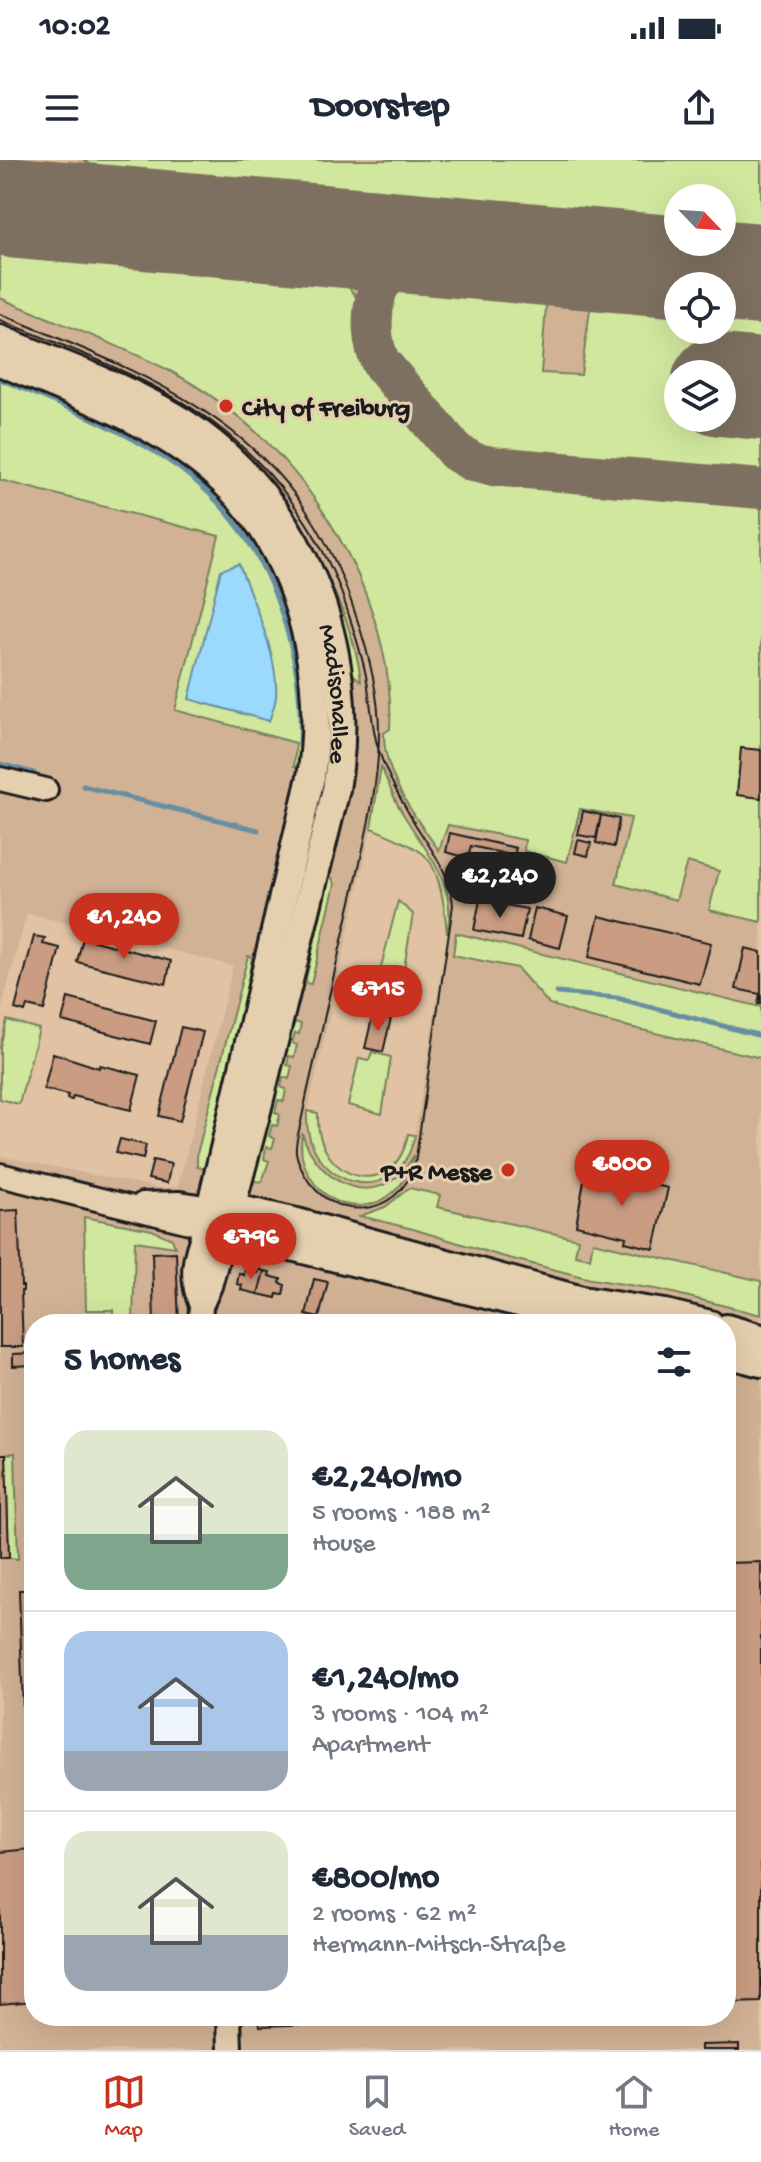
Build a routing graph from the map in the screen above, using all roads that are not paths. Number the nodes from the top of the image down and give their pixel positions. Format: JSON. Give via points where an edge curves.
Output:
{"nodes":[{"id":1,"x":0,"y":339,"type":"edge"},
{"id":2,"x":0,"y":362,"type":"edge"},
{"id":3,"x":0,"y":779,"type":"edge"},
{"id":4,"x":46,"y":790,"type":"dead end"},
{"id":5,"x":0,"y":1175,"type":"edge"},
{"id":6,"x":218,"y":1218,"type":"junction"},
{"id":7,"x":200,"y":1314,"type":"edge"},
{"id":8,"x":568,"y":1314,"type":"edge"},
{"id":9,"x":669,"y":1314,"type":"edge"},
{"id":10,"x":736,"y":1331,"type":"edge"},
{"id":11,"x":761,"y":1338,"type":"edge"},
{"id":12,"x":736,"y":1357,"type":"edge"},
{"id":13,"x":761,"y":1363,"type":"edge"},
{"id":14,"x":229,"y":2026,"type":"edge"},
{"id":15,"x":230,"y":2050,"type":"edge"}],
"edges":[{"from":1,"to":6,"type":"main road","name":"Madisonallee","via":[[164,411],[224,454],[294,539],[330,627],[341,701],[337,783]]},
{"from":2,"to":6,"type":"main road","name":"Madisonallee","via":[[161,435],[226,485],[272,545],[307,641],[315,693],[311,777]]},
{"from":3,"to":4,"type":"street"},
{"from":5,"to":6,"type":"street","via":[[122,1205],[180,1203]]},
{"from":6,"to":7,"type":"street","via":[[196,1253],[193,1285]]},
{"from":6,"to":8,"type":"main road"},
{"from":6,"to":9,"type":"main road","via":[[395,1248],[582,1300]]},
{"from":10,"to":11,"type":"main road"},
{"from":12,"to":13,"type":"main road"},
{"from":14,"to":15,"type":"street"}]}
